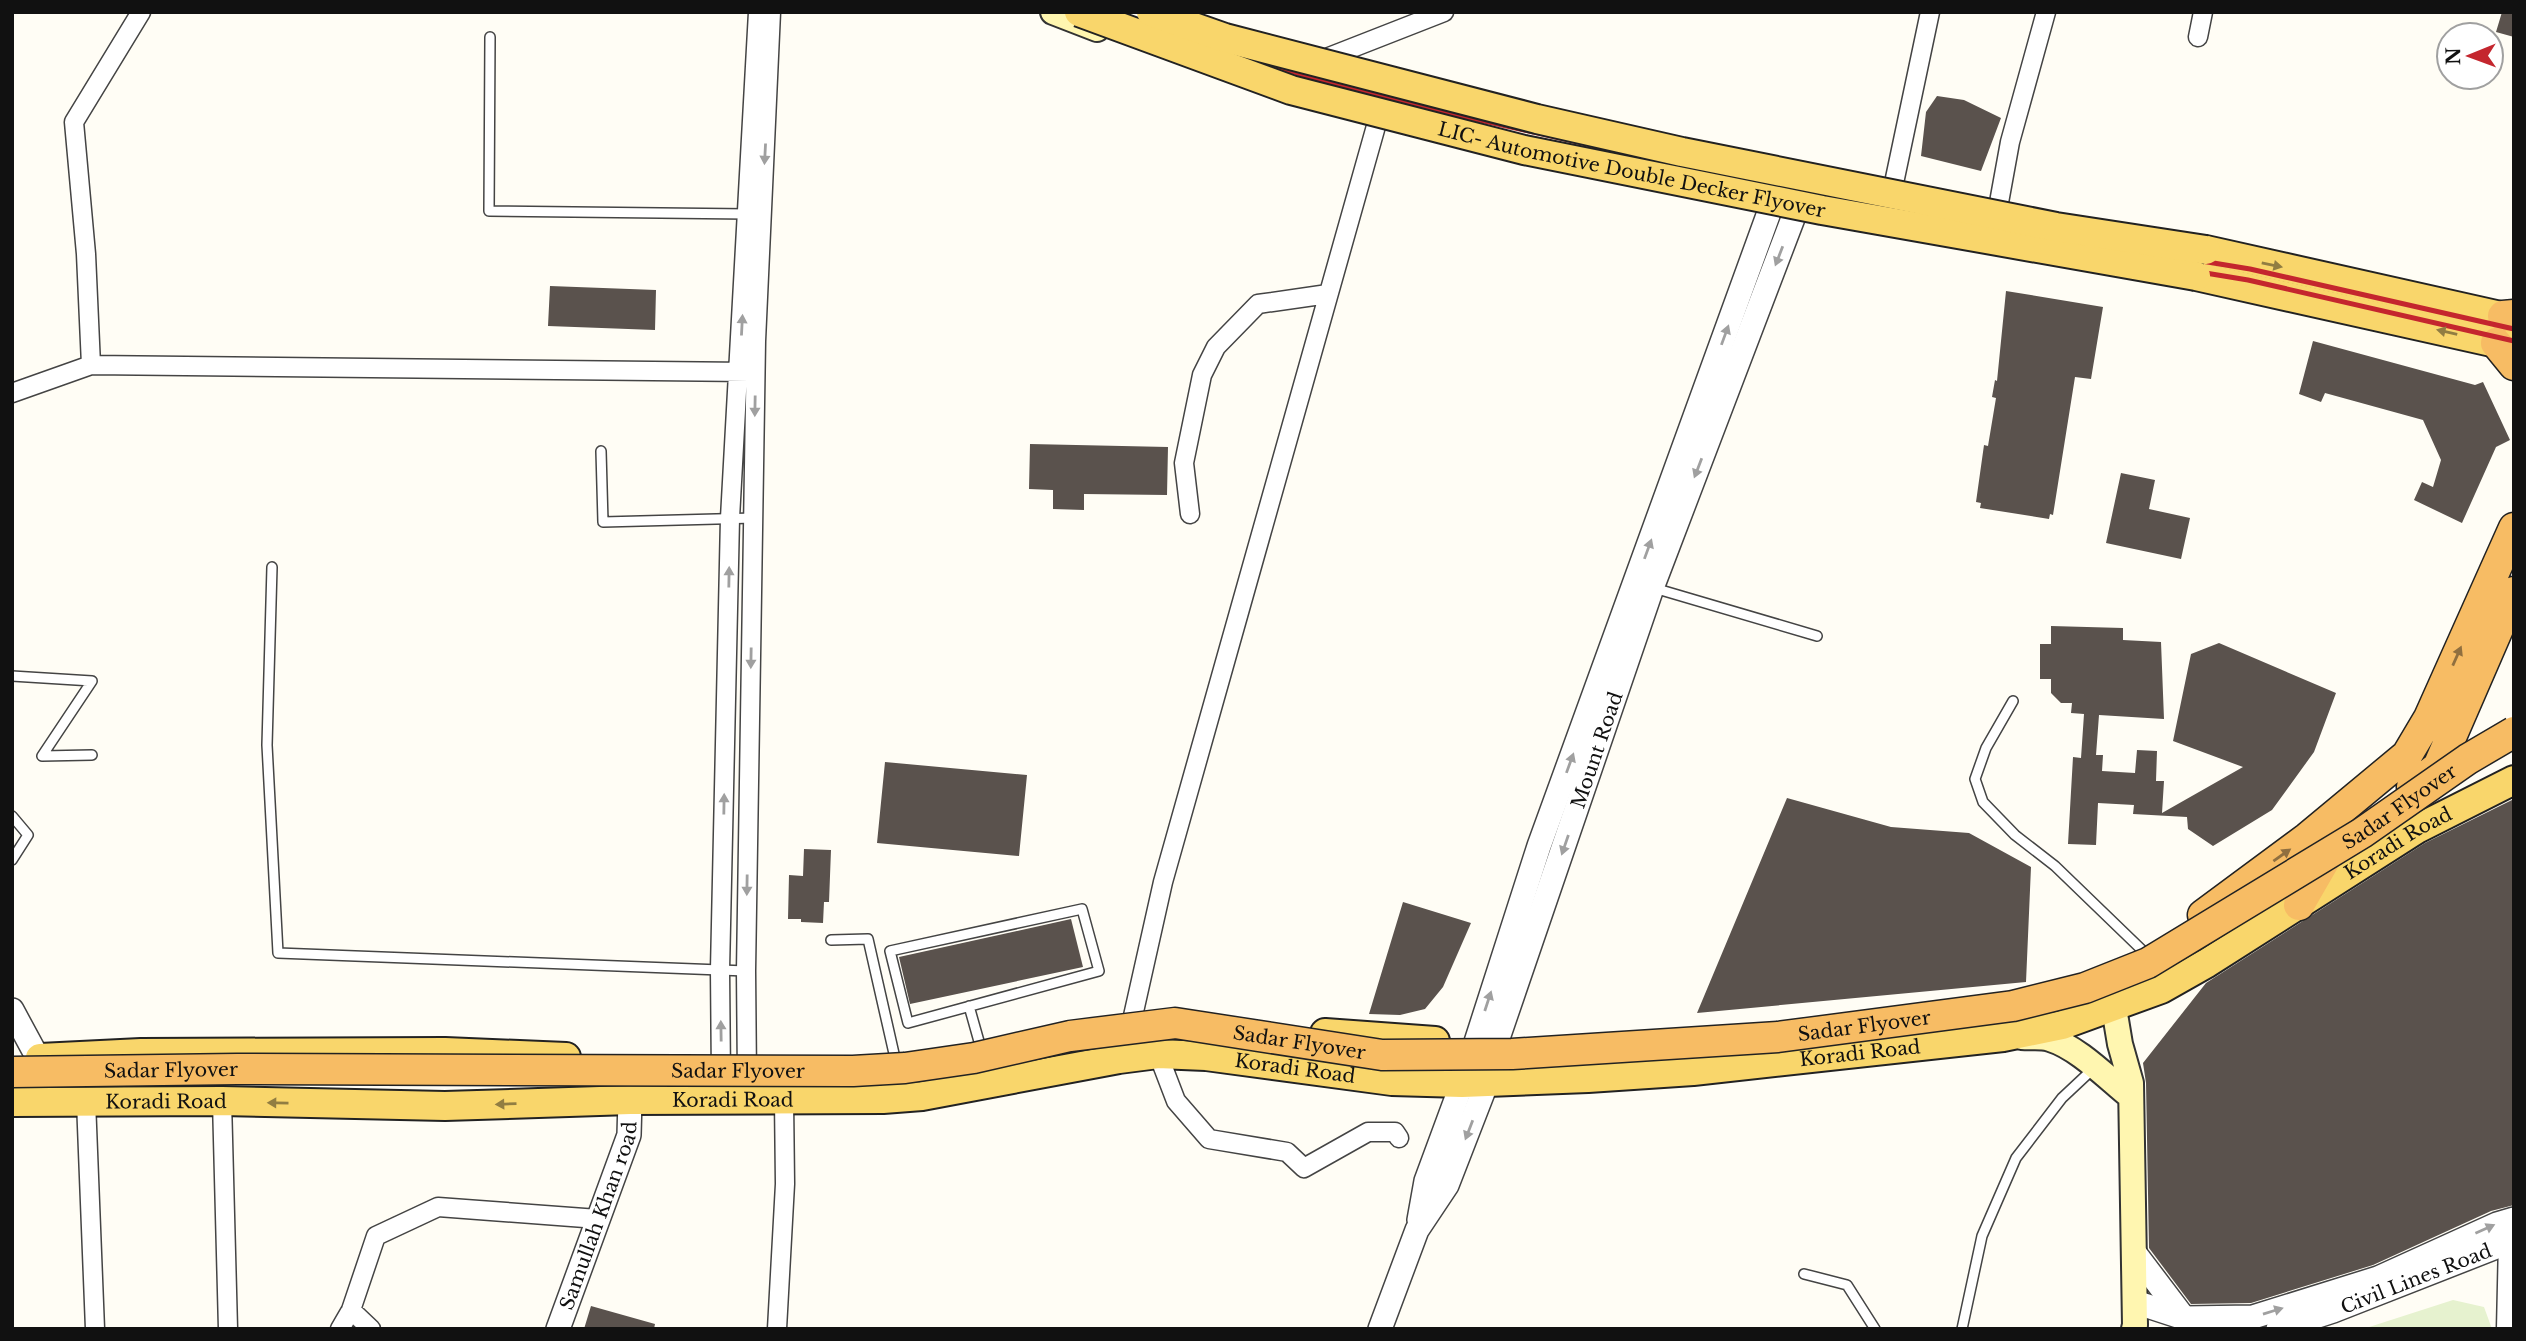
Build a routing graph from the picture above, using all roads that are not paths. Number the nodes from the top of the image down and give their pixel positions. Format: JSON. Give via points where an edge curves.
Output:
{"nodes":[{"id":1,"x":141,"y":12,"type":"edge"},
{"id":2,"x":758,"y":12,"type":"edge"},
{"id":3,"x":771,"y":12,"type":"edge"},
{"id":4,"x":1053,"y":12,"type":"edge"},
{"id":5,"x":1079,"y":12,"type":"edge"},
{"id":6,"x":1151,"y":12,"type":"edge"},
{"id":7,"x":1175,"y":12,"type":"edge"},
{"id":8,"x":1444,"y":12,"type":"edge"},
{"id":9,"x":1930,"y":12,"type":"edge"},
{"id":10,"x":2046,"y":12,"type":"edge"},
{"id":11,"x":2203,"y":12,"type":"edge"},
{"id":12,"x":490,"y":37,"type":"dead end"},
{"id":13,"x":2198,"y":37,"type":"dead end"},
{"id":14,"x":1329,"y":57,"type":"junction"},
{"id":15,"x":1378,"y":119,"type":"junction"},
{"id":16,"x":1787,"y":164,"type":"junction"},
{"id":17,"x":1812,"y":169,"type":"junction"},
{"id":18,"x":1894,"y":183,"type":"junction"},
{"id":19,"x":1998,"y":208,"type":"junction"},
{"id":20,"x":1783,"y":210,"type":"junction"},
{"id":21,"x":748,"y":214,"type":"junction"},
{"id":22,"x":2201,"y":263,"type":"junction"},
{"id":23,"x":1328,"y":294,"type":"junction"},
{"id":24,"x":2509,"y":334,"type":"edge"},
{"id":25,"x":91,"y":365,"type":"junction"},
{"id":26,"x":748,"y":372,"type":"junction"},
{"id":27,"x":12,"y":393,"type":"edge"},
{"id":28,"x":601,"y":451,"type":"dead end"},
{"id":29,"x":1190,"y":514,"type":"dead end"},
{"id":30,"x":730,"y":518,"type":"junction"},
{"id":31,"x":754,"y":518,"type":"junction"},
{"id":32,"x":2514,"y":528,"type":"edge"},
{"id":33,"x":272,"y":567,"type":"dead end"},
{"id":34,"x":1653,"y":588,"type":"junction"},
{"id":35,"x":2514,"y":592,"type":"edge"},
{"id":36,"x":1817,"y":636,"type":"dead end"},
{"id":37,"x":12,"y":677,"type":"edge"},
{"id":38,"x":2013,"y":701,"type":"dead end"},
{"id":39,"x":2444,"y":721,"type":"junction"},
{"id":40,"x":2514,"y":732,"type":"edge"},
{"id":41,"x":2514,"y":754,"type":"edge"},
{"id":42,"x":92,"y":755,"type":"dead end"},
{"id":43,"x":2514,"y":780,"type":"edge"},
{"id":44,"x":12,"y":816,"type":"edge"},
{"id":45,"x":12,"y":860,"type":"edge"},
{"id":46,"x":2299,"y":905,"type":"junction"},
{"id":47,"x":831,"y":940,"type":"dead end"},
{"id":48,"x":2143,"y":951,"type":"junction"},
{"id":49,"x":720,"y":970,"type":"junction"},
{"id":50,"x":746,"y":971,"type":"junction"},
{"id":51,"x":2102,"y":972,"type":"junction"},
{"id":52,"x":969,"y":1006,"type":"junction"},
{"id":53,"x":2114,"y":1008,"type":"junction"},
{"id":54,"x":12,"y":1010,"type":"edge"},
{"id":55,"x":1133,"y":1016,"type":"junction"},
{"id":56,"x":2003,"y":1037,"type":"junction"},
{"id":57,"x":1486,"y":1041,"type":"junction"},
{"id":58,"x":980,"y":1045,"type":"junction"},
{"id":59,"x":1158,"y":1054,"type":"junction"},
{"id":60,"x":26,"y":1058,"type":"edge"},
{"id":61,"x":734,"y":1058,"type":"junction"},
{"id":62,"x":895,"y":1058,"type":"junction"},
{"id":63,"x":2095,"y":1068,"type":"junction"},
{"id":64,"x":12,"y":1072,"type":"edge"},
{"id":65,"x":1474,"y":1083,"type":"junction"},
{"id":66,"x":2132,"y":1097,"type":"junction"},
{"id":67,"x":630,"y":1100,"type":"junction"},
{"id":68,"x":734,"y":1100,"type":"junction"},
{"id":69,"x":58,"y":1101,"type":"junction"},
{"id":70,"x":86,"y":1101,"type":"junction"},
{"id":71,"x":222,"y":1101,"type":"junction"},
{"id":72,"x":784,"y":1101,"type":"junction"},
{"id":73,"x":13,"y":1103,"type":"edge"},
{"id":74,"x":1399,"y":1138,"type":"dead end"},
{"id":75,"x":598,"y":1219,"type":"junction"},
{"id":76,"x":2514,"y":1219,"type":"edge"},
{"id":77,"x":2511,"y":1241,"type":"edge"},
{"id":78,"x":2134,"y":1252,"type":"junction"},
{"id":79,"x":1804,"y":1273,"type":"dead end"},
{"id":80,"x":351,"y":1310,"type":"junction"},
{"id":81,"x":2184,"y":1318,"type":"junction"},
{"id":82,"x":2139,"y":1321,"type":"edge"},
{"id":83,"x":95,"y":1329,"type":"edge"},
{"id":84,"x":228,"y":1329,"type":"edge"},
{"id":85,"x":340,"y":1329,"type":"edge"},
{"id":86,"x":371,"y":1329,"type":"edge"},
{"id":87,"x":558,"y":1329,"type":"edge"},
{"id":88,"x":778,"y":1329,"type":"edge"},
{"id":89,"x":1380,"y":1329,"type":"edge"},
{"id":90,"x":1875,"y":1329,"type":"edge"},
{"id":91,"x":1962,"y":1329,"type":"edge"},
{"id":92,"x":2278,"y":1329,"type":"edge"},
{"id":93,"x":2506,"y":1329,"type":"edge"}],
"edges":[{"from":1,"to":25,"type":"street","via":[[74,122]]},
{"from":2,"to":21,"type":"street"},
{"from":3,"to":26,"type":"street","one_way":true},
{"from":4,"to":15,"type":"main road","via":[[1205,70]]},
{"from":5,"to":22,"type":"main road","name":"LIC- Automotive Double Decker Flyover","bridge":true,"via":[[1291,90],[1524,150],[1822,210]]},
{"from":6,"to":22,"type":"main road","name":"LIC- Automotive Double Decker Flyover","bridge":true,"via":[[1238,42],[1537,119],[2056,227]]},
{"from":7,"to":14,"type":"main road"},
{"from":8,"to":14,"type":"street"},
{"from":9,"to":18,"type":"street"},
{"from":10,"to":19,"type":"street","via":[[2010,142]]},
{"from":11,"to":13,"type":"street"},
{"from":12,"to":21,"type":"lane","via":[[489,211]]},
{"from":14,"to":16,"type":"main road","via":[[1545,114]]},
{"from":15,"to":20,"type":"main road","via":[[1537,162]]},
{"from":15,"to":23,"type":"street"},
{"from":16,"to":17,"type":"main road"},
{"from":16,"to":20,"type":"street"},
{"from":17,"to":18,"type":"main road"},
{"from":17,"to":20,"type":"street","name":"Mount Road"},
{"from":18,"to":19,"type":"main road"},
{"from":19,"to":22,"type":"main road","via":[[2175,234]]},
{"from":20,"to":22,"type":"main road","via":[[2165,282]]},
{"from":20,"to":34,"type":"street","name":"Mount Road","one_way":true},
{"from":57,"to":20,"type":"street","one_way":true,"via":[[1539,846]]},
{"from":26,"to":21,"type":"street","one_way":true},
{"from":22,"to":24,"type":"main road"},
{"from":23,"to":29,"type":"street","via":[[1258,304],[1216,347],[1202,375],[1184,463]]},
{"from":23,"to":55,"type":"street","via":[[1163,882]]},
{"from":25,"to":26,"type":"street"},
{"from":25,"to":27,"type":"street"},
{"from":26,"to":30,"type":"street"},
{"from":26,"to":31,"type":"street","one_way":true},
{"from":28,"to":30,"type":"lane","via":[[603,522]]},
{"from":30,"to":31,"type":"lane"},
{"from":49,"to":30,"type":"street","one_way":true},
{"from":31,"to":50,"type":"street","one_way":true},
{"from":39,"to":32,"type":"highway","one_way":true},
{"from":33,"to":49,"type":"lane","via":[[267,744],[278,953]]},
{"from":34,"to":36,"type":"lane"},
{"from":34,"to":57,"type":"street","name":"Mount Road","one_way":true},
{"from":35,"to":39,"type":"highway"},
{"from":37,"to":42,"type":"lane","via":[[92,681],[42,756]]},
{"from":38,"to":48,"type":"lane","via":[[1986,748],[1975,779],[1983,802]]},
{"from":39,"to":46,"type":"highway","via":[[2438,768],[2337,839]]},
{"from":48,"to":39,"type":"highway","one_way":true,"via":[[2231,896],[2307,838]]},
{"from":40,"to":64,"type":"highway","name":"Sadar Flyover","bridge":true,"via":[[2362,833],[2148,963],[2073,991],[1937,1018],[1778,1037],[1513,1054],[1382,1055],[1175,1023],[1070,1036],[960,1060],[853,1071]]},
{"from":41,"to":73,"type":"highway","name":"Sadar Flyover","via":[[2152,976],[2096,999],[1966,1028],[1728,1054],[1447,1069],[1390,1067],[1178,1038],[1117,1042],[912,1079],[842,1083],[167,1081]]},
{"from":43,"to":46,"type":"main road","name":"Koradi Road","via":[[2417,829]]},
{"from":44,"to":45,"type":"lane","via":[[28,835]]},
{"from":46,"to":53,"type":"main road","name":"Koradi Road","via":[[2161,989]]},
{"from":47,"to":62,"type":"lane","via":[[868,939]]},
{"from":48,"to":51,"type":"highway"},
{"from":49,"to":50,"type":"lane"},
{"from":61,"to":49,"type":"street","one_way":true},
{"from":50,"to":61,"type":"street"},
{"from":51,"to":53,"type":"main road"},
{"from":51,"to":57,"type":"main road","via":[[2054,985],[1915,1008],[1719,1030]]},
{"from":52,"to":52,"type":"lane","via":[[1098,971],[1082,909],[890,951],[908,1023]]},
{"from":52,"to":58,"type":"lane"},
{"from":53,"to":56,"type":"main road","name":"Koradi Road"},
{"from":53,"to":66,"type":"main road"},
{"from":54,"to":60,"type":"street"},
{"from":55,"to":57,"type":"main road","via":[[1216,1016],[1342,1035]]},
{"from":55,"to":58,"type":"main road","via":[[1075,1023]]},
{"from":56,"to":63,"type":"main road","via":[[2049,1038],[2084,1055]]},
{"from":56,"to":65,"type":"main road","name":"Koradi Road","via":[[1692,1071]]},
{"from":57,"to":65,"type":"street","name":"Mount Road"},
{"from":58,"to":62,"type":"main road"},
{"from":59,"to":65,"type":"main road","name":"Koradi Road","via":[[1206,1056],[1392,1081]]},
{"from":59,"to":72,"type":"main road","name":"Koradi Road","via":[[922,1096]]},
{"from":59,"to":74,"type":"street","via":[[1175,1101],[1209,1139],[1287,1152],[1304,1168],[1368,1132],[1395,1132]]},
{"from":60,"to":61,"type":"main road","via":[[445,1052],[630,1060]]},
{"from":60,"to":69,"type":"street"},
{"from":61,"to":62,"type":"main road"},
{"from":61,"to":68,"type":"street"},
{"from":61,"to":68,"type":"street"},
{"from":63,"to":66,"type":"main road"},
{"from":63,"to":91,"type":"lane","via":[[2062,1098],[2016,1158],[1982,1236]]},
{"from":65,"to":89,"type":"street","name":"Mount Road","via":[[1447,1185],[1417,1230]]},
{"from":66,"to":78,"type":"main road"},
{"from":67,"to":68,"type":"main road","name":"Koradi Road"},
{"from":67,"to":71,"type":"main road","name":"Koradi Road","one_way":true,"via":[[445,1106]]},
{"from":67,"to":75,"type":"street","name":"Samullah Khan road","via":[[629,1135]]},
{"from":68,"to":72,"type":"main road","name":"Koradi Road"},
{"from":69,"to":70,"type":"main road","name":"Koradi Road"},
{"from":69,"to":73,"type":"main road","name":"Koradi Road"},
{"from":70,"to":71,"type":"main road","name":"Koradi Road"},
{"from":70,"to":83,"type":"street"},
{"from":71,"to":84,"type":"street"},
{"from":72,"to":88,"type":"street"},
{"from":75,"to":80,"type":"street","via":[[438,1207],[376,1236]]},
{"from":75,"to":87,"type":"street","name":"Samullah Khan road"},
{"from":81,"to":76,"type":"street","one_way":true,"via":[[2253,1317],[2378,1278]]},
{"from":77,"to":92,"type":"street","name":"Civil Lines Road"},
{"from":77,"to":93,"type":"street"},
{"from":78,"to":81,"type":"street"},
{"from":78,"to":82,"type":"main road"},
{"from":79,"to":90,"type":"lane","via":[[1847,1285]]},
{"from":80,"to":85,"type":"street"},
{"from":80,"to":86,"type":"street"},
{"from":81,"to":82,"type":"street"}]}
